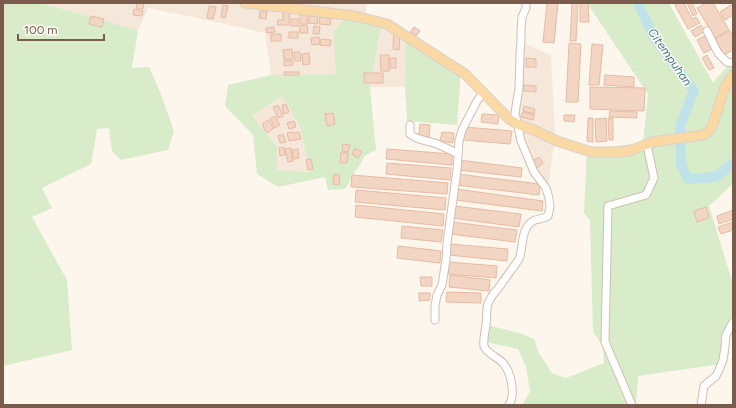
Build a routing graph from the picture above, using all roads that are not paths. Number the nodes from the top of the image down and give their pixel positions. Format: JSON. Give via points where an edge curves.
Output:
{"nodes":[{"id":1,"x":245,"y":3,"type":"edge"},
{"id":2,"x":526,"y":3,"type":"edge"},
{"id":3,"x":707,"y":31,"type":"dead end"},
{"id":4,"x":733,"y":63,"type":"edge"},
{"id":5,"x":733,"y":75,"type":"edge"},
{"id":6,"x":483,"y":93,"type":"junction"},
{"id":7,"x":517,"y":124,"type":"junction"},
{"id":8,"x":410,"y":125,"type":"dead end"},
{"id":9,"x":650,"y":144,"type":"junction"},
{"id":10,"x":458,"y":154,"type":"junction"},
{"id":11,"x":435,"y":320,"type":"dead end"},
{"id":12,"x":733,"y":322,"type":"edge"},
{"id":13,"x":509,"y":405,"type":"edge"},
{"id":14,"x":632,"y":405,"type":"edge"},
{"id":15,"x":701,"y":405,"type":"edge"}],
"edges":[{"from":1,"to":6,"type":"main road","via":[[355,16],[387,24],[465,74]]},
{"from":2,"to":7,"type":"street","via":[[522,17],[519,88],[515,113]]},
{"from":3,"to":4,"type":"street","via":[[718,53],[726,62]]},
{"from":5,"to":9,"type":"main road","via":[[725,87],[708,132]]},
{"from":6,"to":7,"type":"main road"},
{"from":6,"to":10,"type":"street","via":[[462,130]]},
{"from":7,"to":9,"type":"main road","via":[[591,152],[621,152]]},
{"from":7,"to":13,"type":"street","via":[[534,172],[546,188],[550,206],[548,216],[533,221],[527,227],[519,259],[487,305],[484,346],[505,365],[511,379],[513,391]]},
{"from":8,"to":10,"type":"street","via":[[412,137],[430,141]]},
{"from":9,"to":14,"type":"street","via":[[654,178],[646,195],[608,206],[605,342]]},
{"from":10,"to":11,"type":"street","via":[[446,260],[442,285],[437,295]]},
{"from":12,"to":15,"type":"street","via":[[726,335],[723,360],[716,376],[704,386]]}]}
